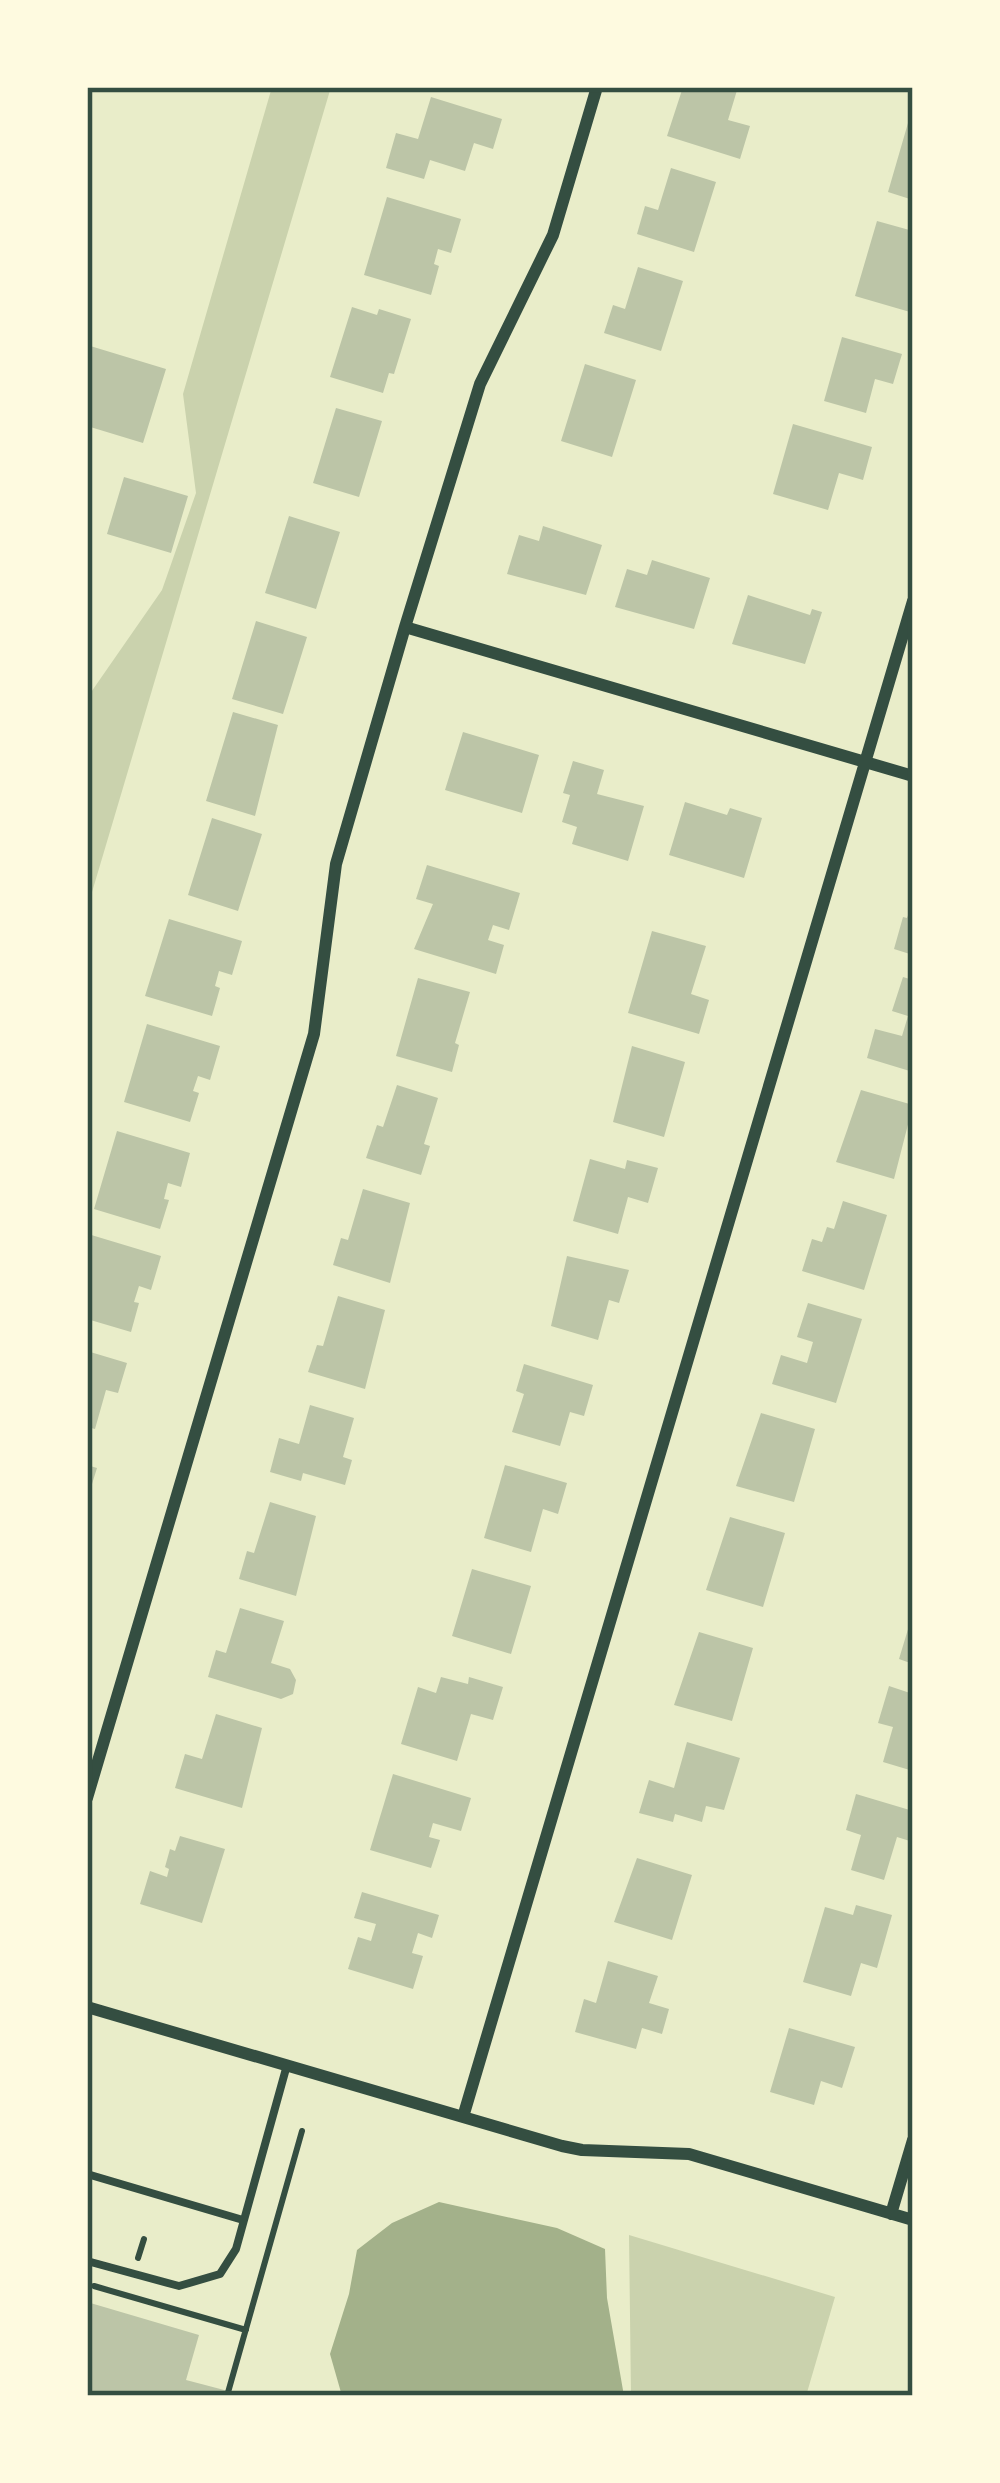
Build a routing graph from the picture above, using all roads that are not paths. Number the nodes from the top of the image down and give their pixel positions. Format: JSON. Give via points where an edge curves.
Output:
{"nodes":[{"id":1,"x":597,"y":87,"type":"edge"},
{"id":2,"x":913,"y":601,"type":"edge"},
{"id":3,"x":405,"y":626,"type":"junction"},
{"id":4,"x":865,"y":762,"type":"junction"},
{"id":5,"x":913,"y":776,"type":"edge"},
{"id":6,"x":87,"y":1798,"type":"edge"},
{"id":7,"x":87,"y":2007,"type":"edge"},
{"id":8,"x":288,"y":2065,"type":"junction"},
{"id":9,"x":463,"y":2117,"type":"junction"},
{"id":10,"x":913,"y":2140,"type":"edge"},
{"id":11,"x":87,"y":2174,"type":"edge"},
{"id":12,"x":892,"y":2214,"type":"junction"},
{"id":13,"x":243,"y":2220,"type":"junction"},
{"id":14,"x":913,"y":2220,"type":"edge"},
{"id":15,"x":87,"y":2261,"type":"edge"}],
"edges":[{"from":1,"to":3,"type":"street","via":[[547,250],[472,405]]},
{"from":2,"to":4,"type":"street"},
{"from":3,"to":4,"type":"street"},
{"from":3,"to":6,"type":"street","via":[[336,864],[314,1034]]},
{"from":4,"to":5,"type":"street"},
{"from":4,"to":9,"type":"street"},
{"from":7,"to":8,"type":"street"},
{"from":8,"to":9,"type":"street"},
{"from":8,"to":13,"type":"lane"},
{"from":9,"to":12,"type":"street","via":[[582,2150],[689,2153]]},
{"from":10,"to":12,"type":"street"},
{"from":11,"to":13,"type":"lane"},
{"from":12,"to":14,"type":"street"},
{"from":13,"to":15,"type":"lane","via":[[220,2274],[179,2286]]}]}
